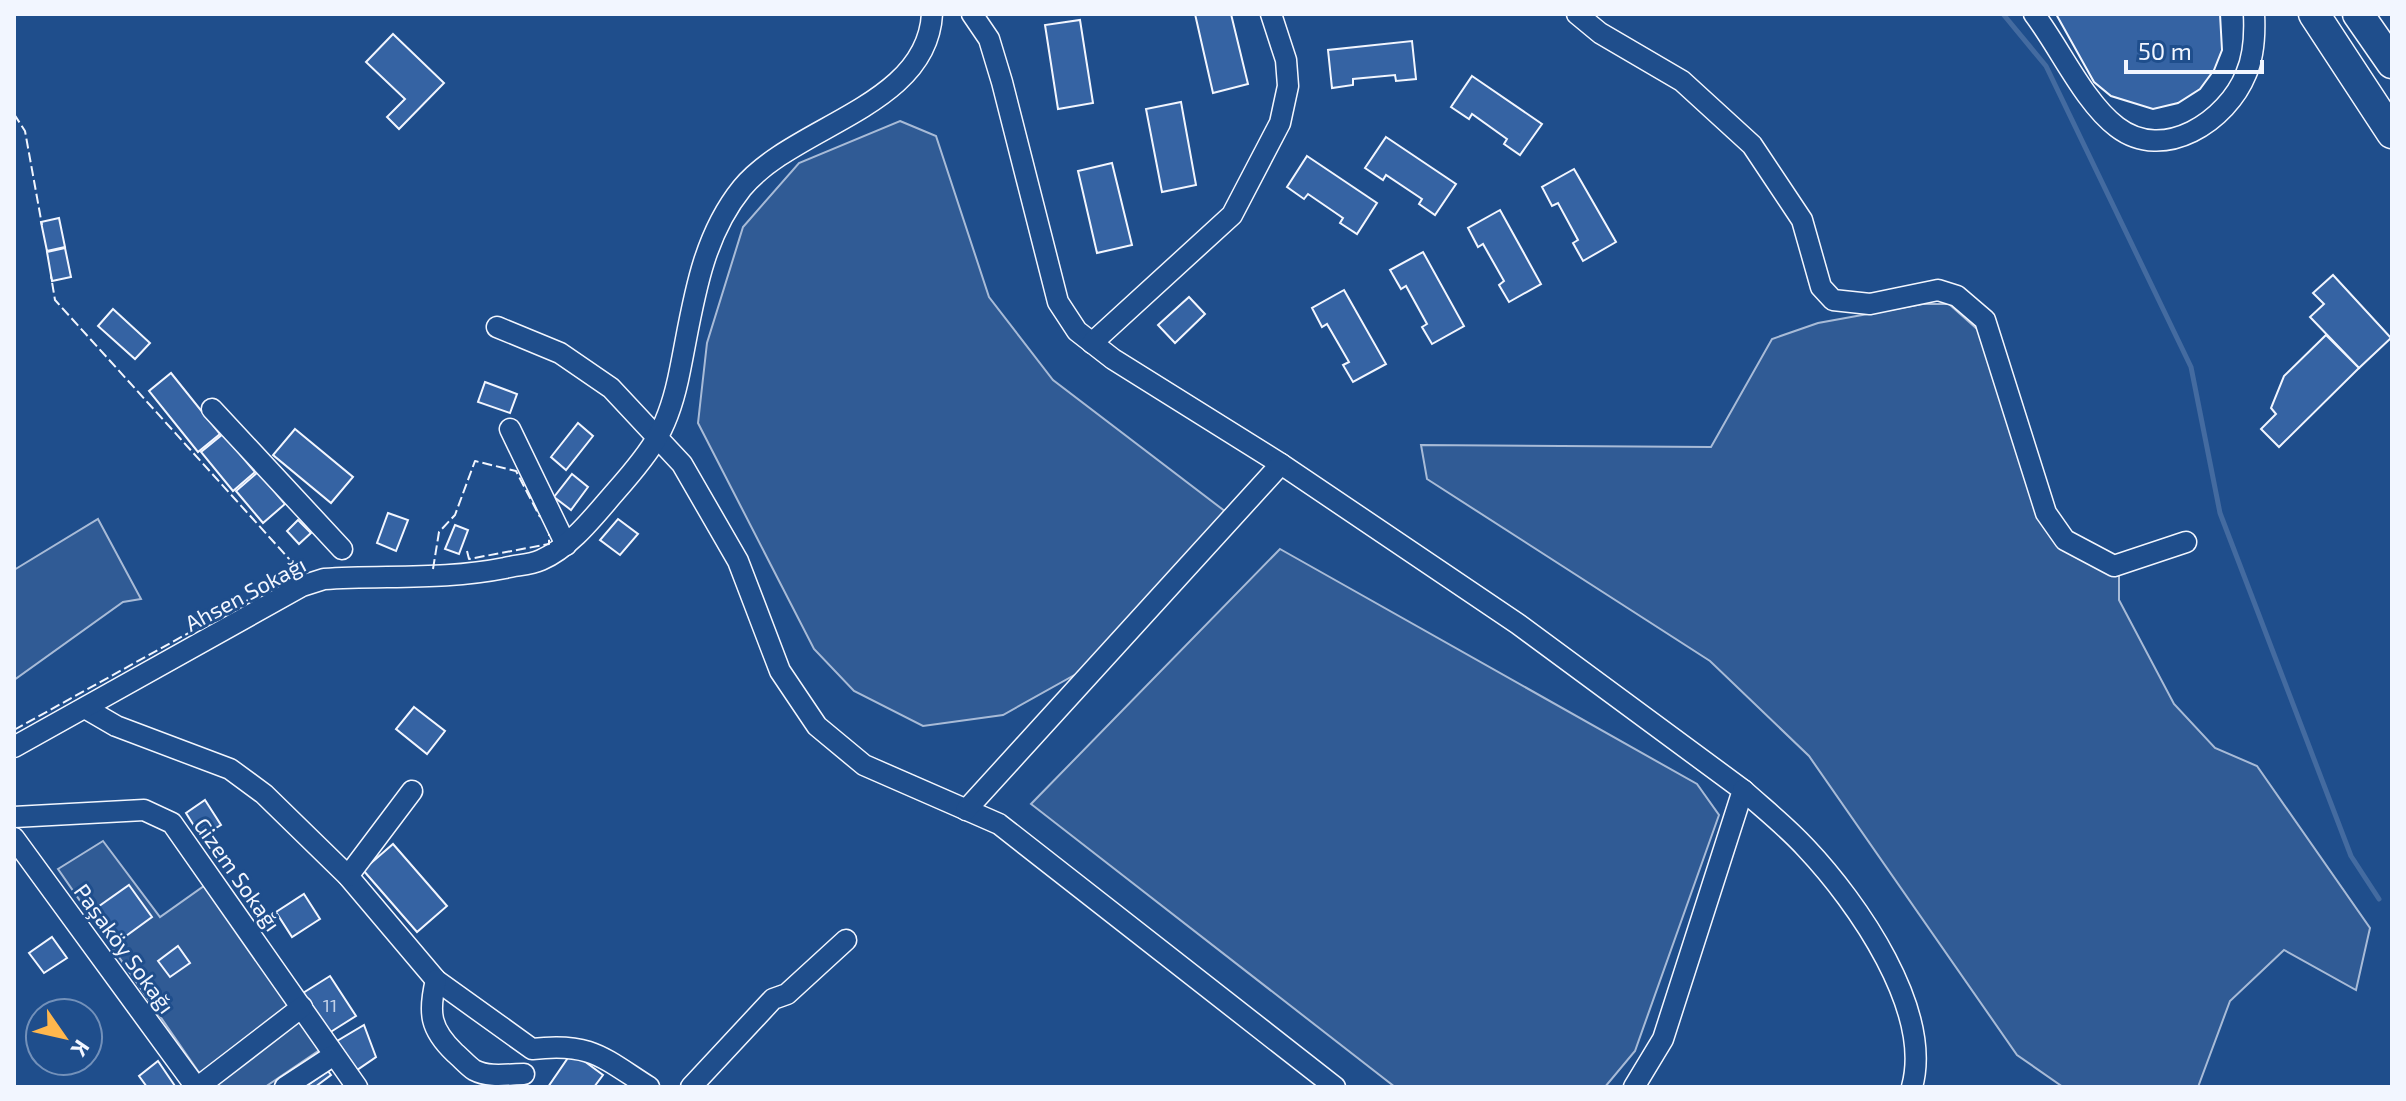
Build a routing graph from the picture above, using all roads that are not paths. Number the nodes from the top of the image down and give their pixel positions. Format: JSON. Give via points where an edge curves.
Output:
{"nodes":[{"id":1,"x":932,"y":14,"type":"edge"},
{"id":2,"x":972,"y":14,"type":"edge"},
{"id":3,"x":1271,"y":14,"type":"edge"},
{"id":4,"x":1577,"y":14,"type":"edge"},
{"id":5,"x":2034,"y":14,"type":"edge"},
{"id":6,"x":2254,"y":14,"type":"edge"},
{"id":7,"x":2314,"y":14,"type":"edge"},
{"id":8,"x":2358,"y":14,"type":"edge"},
{"id":9,"x":2392,"y":63,"type":"edge"},
{"id":10,"x":2392,"y":133,"type":"edge"},
{"id":11,"x":497,"y":327,"type":"dead end"},
{"id":12,"x":1092,"y":343,"type":"junction"},
{"id":13,"x":212,"y":409,"type":"dead end"},
{"id":14,"x":510,"y":429,"type":"dead end"},
{"id":15,"x":659,"y":440,"type":"junction"},
{"id":16,"x":1281,"y":464,"type":"junction"},
{"id":17,"x":2186,"y":542,"type":"dead end"},
{"id":18,"x":566,"y":545,"type":"junction"},
{"id":19,"x":342,"y":549,"type":"dead end"},
{"id":20,"x":85,"y":708,"type":"junction"},
{"id":21,"x":14,"y":747,"type":"edge"},
{"id":22,"x":1743,"y":790,"type":"junction"},
{"id":23,"x":412,"y":791,"type":"dead end"},
{"id":24,"x":966,"y":810,"type":"junction"},
{"id":25,"x":14,"y":817,"type":"edge"},
{"id":26,"x":14,"y":838,"type":"edge"},
{"id":27,"x":348,"y":876,"type":"junction"},
{"id":28,"x":846,"y":940,"type":"dead end"},
{"id":29,"x":436,"y":980,"type":"junction"},
{"id":30,"x":302,"y":1007,"type":"junction"},
{"id":31,"x":334,"y":1055,"type":"junction"},
{"id":32,"x":524,"y":1074,"type":"dead end"},
{"id":33,"x":197,"y":1087,"type":"edge"},
{"id":34,"x":285,"y":1087,"type":"edge"},
{"id":35,"x":357,"y":1087,"type":"edge"},
{"id":36,"x":649,"y":1087,"type":"edge"},
{"id":37,"x":691,"y":1087,"type":"edge"},
{"id":38,"x":1335,"y":1087,"type":"edge"},
{"id":39,"x":1634,"y":1087,"type":"edge"},
{"id":40,"x":1912,"y":1087,"type":"edge"}],
"edges":[{"from":1,"to":15,"type":"street","via":[[927,42],[906,73],[872,103],[778,156],[743,188],[713,237],[697,279],[677,384]]},
{"from":2,"to":12,"type":"street","via":[[989,39],[998,67],[1058,302]]},
{"from":3,"to":12,"type":"street","via":[[1286,60],[1288,86],[1280,123],[1232,215]]},
{"from":4,"to":17,"type":"street","via":[[1682,81],[1752,145],[1802,220],[1821,287],[1833,300],[1870,304],[1938,290],[1957,296],[1985,320],[2046,513],[2065,540],[2114,566]]},
{"from":5,"to":6,"type":"street","via":[[2102,113],[2133,136],[2170,140],[2191,135],[2211,120],[2238,88],[2253,50]]},
{"from":7,"to":10,"type":"highway"},
{"from":8,"to":9,"type":"highway"},
{"from":11,"to":15,"type":"street","via":[[560,353],[611,388]]},
{"from":12,"to":16,"type":"street"},
{"from":13,"to":19,"type":"street"},
{"from":14,"to":18,"type":"street"},
{"from":15,"to":18,"type":"street"},
{"from":15,"to":24,"type":"street","via":[[682,464],[738,561],[780,671],[817,726],[864,765]]},
{"from":16,"to":22,"type":"street","via":[[1518,624]]},
{"from":16,"to":24,"type":"street"},
{"from":18,"to":20,"type":"street","name":"Ahsen Sokağı","via":[[540,561],[468,576],[324,579],[302,586]]},
{"from":20,"to":21,"type":"street","name":"Ahsen Sokağı"},
{"from":20,"to":27,"type":"street","via":[[116,726],[230,769],[264,794]]},
{"from":22,"to":39,"type":"street","via":[[1663,1039]]},
{"from":22,"to":40,"type":"street","via":[[1807,848],[1869,927],[1907,1003],[1917,1070]]},
{"from":23,"to":27,"type":"street"},
{"from":24,"to":38,"type":"street","via":[[999,824]]},
{"from":25,"to":30,"type":"street","name":"Gizem Sokağı","via":[[144,810],[172,823]]},
{"from":26,"to":33,"type":"street","name":"Paşaköy Sokağı"},
{"from":27,"to":29,"type":"street"},
{"from":28,"to":37,"type":"street","via":[[787,994],[773,999]]},
{"from":29,"to":32,"type":"street","via":[[429,1007],[432,1026],[443,1041],[474,1070]]},
{"from":29,"to":36,"type":"street","via":[[532,1049],[565,1045],[590,1050]]},
{"from":30,"to":31,"type":"street","name":"Gizem Sokağı"},
{"from":30,"to":33,"type":"street"},
{"from":31,"to":34,"type":"street"},
{"from":31,"to":35,"type":"street","name":"Gizem Sokağı"}]}
